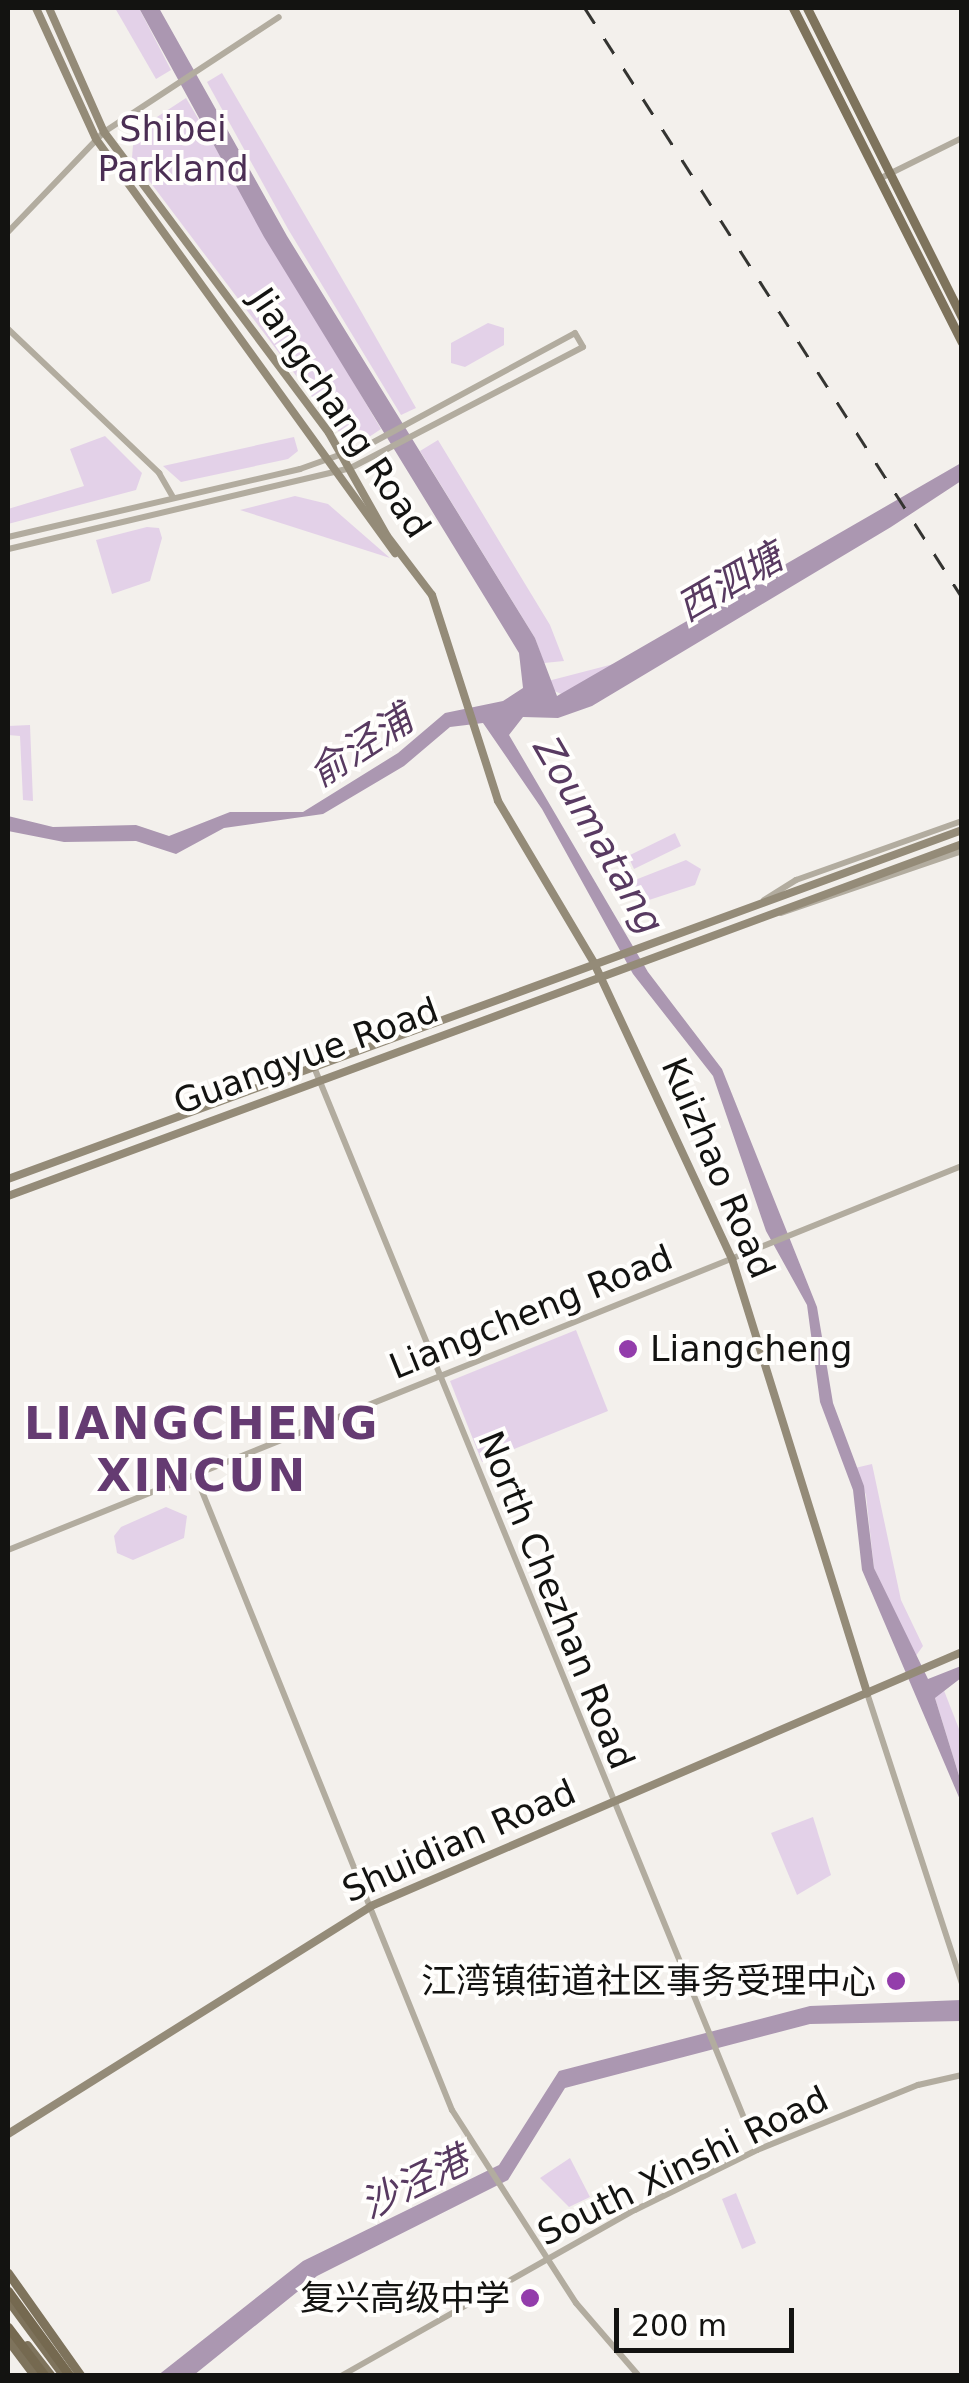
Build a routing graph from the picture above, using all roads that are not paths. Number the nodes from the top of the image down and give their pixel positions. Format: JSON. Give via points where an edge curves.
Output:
{"nodes":[{"id":1,"x":36,"y":8,"type":"edge"},
{"id":2,"x":48,"y":8,"type":"edge"},
{"id":3,"x":793,"y":8,"type":"edge"},
{"id":4,"x":808,"y":8,"type":"edge"},
{"id":5,"x":279,"y":17,"type":"dead end"},
{"id":6,"x":104,"y":132,"type":"junction"},
{"id":7,"x":962,"y":138,"type":"edge"},
{"id":8,"x":96,"y":139,"type":"junction"},
{"id":9,"x":892,"y":173,"type":"junction"},
{"id":10,"x":881,"y":178,"type":"junction"},
{"id":11,"x":8,"y":232,"type":"edge"},
{"id":12,"x":962,"y":318,"type":"edge"},
{"id":13,"x":8,"y":329,"type":"edge"},
{"id":14,"x":962,"y":342,"type":"edge"},
{"id":15,"x":343,"y":454,"type":"junction"},
{"id":16,"x":327,"y":460,"type":"junction"},
{"id":17,"x":351,"y":468,"type":"junction"},
{"id":18,"x":335,"y":473,"type":"junction"},
{"id":19,"x":174,"y":496,"type":"junction"},
{"id":20,"x":8,"y":537,"type":"edge"},
{"id":21,"x":8,"y":550,"type":"edge"},
{"id":22,"x":417,"y":573,"type":"junction"},
{"id":23,"x":962,"y":820,"type":"edge"},
{"id":24,"x":962,"y":830,"type":"edge"},
{"id":25,"x":962,"y":848,"type":"edge"},
{"id":26,"x":756,"y":904,"type":"junction"},
{"id":27,"x":760,"y":916,"type":"junction"},
{"id":28,"x":594,"y":962,"type":"junction"},
{"id":29,"x":601,"y":977,"type":"junction"},
{"id":30,"x":314,"y":1067,"type":"junction"},
{"id":31,"x":320,"y":1078,"type":"junction"},
{"id":32,"x":962,"y":1166,"type":"edge"},
{"id":33,"x":8,"y":1179,"type":"edge"},
{"id":34,"x":8,"y":1196,"type":"edge"},
{"id":35,"x":732,"y":1259,"type":"junction"},
{"id":36,"x":439,"y":1375,"type":"junction"},
{"id":37,"x":195,"y":1474,"type":"junction"},
{"id":38,"x":8,"y":1550,"type":"edge"},
{"id":39,"x":962,"y":1652,"type":"edge"},
{"id":40,"x":867,"y":1693,"type":"junction"},
{"id":41,"x":611,"y":1802,"type":"junction"},
{"id":42,"x":371,"y":1906,"type":"junction"},
{"id":43,"x":962,"y":1984,"type":"edge"},
{"id":44,"x":962,"y":2072,"type":"edge"},
{"id":45,"x":8,"y":2134,"type":"edge"},
{"id":46,"x":757,"y":2150,"type":"junction"},
{"id":47,"x":548,"y":2258,"type":"junction"},
{"id":48,"x":8,"y":2273,"type":"edge"},
{"id":49,"x":8,"y":2295,"type":"edge"},
{"id":50,"x":25,"y":2302,"type":"junction"},
{"id":51,"x":8,"y":2319,"type":"edge"},
{"id":52,"x":8,"y":2327,"type":"edge"},
{"id":53,"x":8,"y":2340,"type":"edge"},
{"id":54,"x":35,"y":2376,"type":"edge"},
{"id":55,"x":48,"y":2376,"type":"edge"},
{"id":56,"x":67,"y":2376,"type":"edge"},
{"id":57,"x":81,"y":2376,"type":"edge"},
{"id":58,"x":341,"y":2376,"type":"edge"},
{"id":59,"x":639,"y":2376,"type":"edge"}],
"edges":[{"from":1,"to":8,"type":"main road","name":"Jiangchang Road"},
{"from":2,"to":6,"type":"main road","name":"Jiangchang Road"},
{"from":3,"to":10,"type":"main road"},
{"from":4,"to":9,"type":"main road"},
{"from":5,"to":6,"type":"street"},
{"from":6,"to":8,"type":"street"},
{"from":6,"to":15,"type":"main road","name":"Jiangchang Road"},
{"from":7,"to":9,"type":"street"},
{"from":8,"to":11,"type":"street"},
{"from":8,"to":16,"type":"main road","name":"Jiangchang Road","via":[[240,330]]},
{"from":9,"to":10,"type":"street"},
{"from":9,"to":12,"type":"main road"},
{"from":10,"to":14,"type":"main road"},
{"from":13,"to":19,"type":"street"},
{"from":15,"to":16,"type":"street"},
{"from":15,"to":17,"type":"main road","name":"Jiangchang Road"},
{"from":15,"to":17,"type":"street","via":[[575,332],[583,347]]},
{"from":16,"to":18,"type":"main road","name":"Jiangchang Road"},
{"from":16,"to":19,"type":"street"},
{"from":17,"to":18,"type":"street"},
{"from":17,"to":22,"type":"main road","name":"Jiangchang Road","via":[[387,536]]},
{"from":18,"to":21,"type":"street"},
{"from":18,"to":22,"type":"main road","name":"Jiangchang Road","via":[[377,535]]},
{"from":19,"to":20,"type":"street"},
{"from":22,"to":28,"type":"main road","name":"Kuizhao Road","via":[[436,606],[498,801]]},
{"from":23,"to":26,"type":"street","via":[[796,880]]},
{"from":24,"to":26,"type":"main road"},
{"from":25,"to":27,"type":"main road"},
{"from":25,"to":27,"type":"street","via":[[805,910]]},
{"from":26,"to":28,"type":"main road","name":"Guangyue Road"},
{"from":27,"to":29,"type":"main road","name":"Guangyue Road"},
{"from":28,"to":29,"type":"main road","name":"Kuizhao Road"},
{"from":28,"to":30,"type":"main road","name":"Guangyue Road"},
{"from":29,"to":31,"type":"main road","name":"Guangyue Road"},
{"from":29,"to":35,"type":"main road","name":"Kuizhao Road"},
{"from":30,"to":31,"type":"street","name":"North Chezhan Road"},
{"from":30,"to":33,"type":"main road","name":"Guangyue Road"},
{"from":31,"to":34,"type":"main road","name":"Guangyue Road"},
{"from":31,"to":36,"type":"street","name":"North Chezhan Road"},
{"from":32,"to":35,"type":"street","name":"Liangcheng Road"},
{"from":35,"to":36,"type":"street","name":"Liangcheng Road"},
{"from":35,"to":40,"type":"main road","name":"Kuizhao Road"},
{"from":36,"to":37,"type":"street","name":"Liangcheng Road"},
{"from":36,"to":41,"type":"street","name":"North Chezhan Road"},
{"from":37,"to":38,"type":"street","name":"Liangcheng Road"},
{"from":37,"to":42,"type":"street"},
{"from":39,"to":40,"type":"main road","name":"Shuidian Road"},
{"from":40,"to":41,"type":"main road","name":"Shuidian Road"},
{"from":40,"to":43,"type":"street","name":"Kuizhao Road"},
{"from":41,"to":42,"type":"main road","name":"Shuidian Road"},
{"from":41,"to":46,"type":"street","name":"North Chezhan Road"},
{"from":42,"to":45,"type":"main road","name":"Shuidian Road"},
{"from":42,"to":47,"type":"street","via":[[448,2100]]},
{"from":44,"to":46,"type":"street","name":"South Xinshi Road"},
{"from":46,"to":47,"type":"street","name":"South Xinshi Road"},
{"from":47,"to":58,"type":"street","name":"South Xinshi Road"},
{"from":47,"to":59,"type":"street","via":[[602,2337]]},
{"from":48,"to":50,"type":"main road"},
{"from":49,"to":50,"type":"main road"},
{"from":49,"to":56,"type":"highway","bridge":true},
{"from":50,"to":57,"type":"main road"},
{"from":51,"to":55,"type":"main road"},
{"from":52,"to":55,"type":"highway"},
{"from":53,"to":54,"type":"main road"}]}
